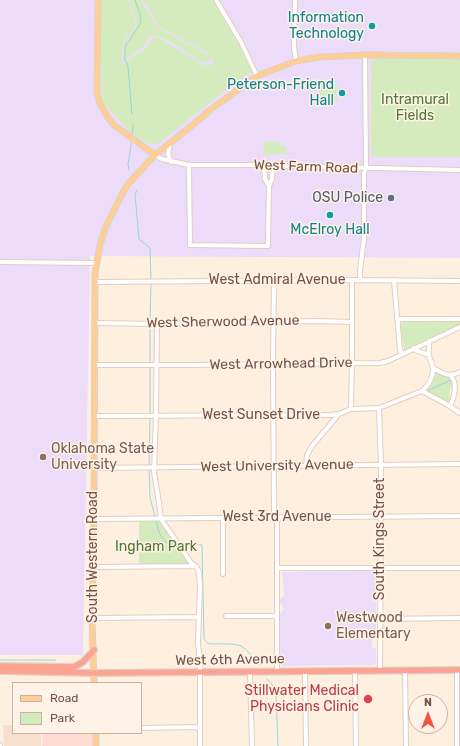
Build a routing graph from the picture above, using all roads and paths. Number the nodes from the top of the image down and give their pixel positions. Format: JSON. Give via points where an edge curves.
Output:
{"nodes":[{"id":1,"x":98,"y":0,"type":"edge"},
{"id":2,"x":216,"y":0,"type":"edge"},
{"id":3,"x":295,"y":0,"type":"edge"},
{"id":4,"x":365,"y":55,"type":"junction"},
{"id":5,"x":460,"y":56,"type":"edge"},
{"id":6,"x":296,"y":60,"type":"junction"},
{"id":7,"x":257,"y":76,"type":"junction"},
{"id":8,"x":170,"y":144,"type":"junction"},
{"id":9,"x":155,"y":155,"type":"junction"},
{"id":10,"x":171,"y":162,"type":"junction"},
{"id":11,"x":189,"y":165,"type":"junction"},
{"id":12,"x":264,"y":165,"type":"junction"},
{"id":13,"x":273,"y":165,"type":"junction"},
{"id":14,"x":366,"y":168,"type":"junction"},
{"id":15,"x":460,"y":170,"type":"edge"},
{"id":16,"x":269,"y":186,"type":"junction"},
{"id":17,"x":0,"y":262,"type":"edge"},
{"id":18,"x":97,"y":263,"type":"junction"},
{"id":19,"x":274,"y":280,"type":"junction"},
{"id":20,"x":352,"y":280,"type":"junction"},
{"id":21,"x":360,"y":280,"type":"junction"},
{"id":22,"x":394,"y":280,"type":"junction"},
{"id":23,"x":460,"y":281,"type":"edge"},
{"id":24,"x":95,"y":282,"type":"junction"},
{"id":25,"x":397,"y":319,"type":"junction"},
{"id":26,"x":460,"y":319,"type":"edge"},
{"id":27,"x":274,"y":322,"type":"junction"},
{"id":28,"x":352,"y":322,"type":"junction"},
{"id":29,"x":94,"y":323,"type":"junction"},
{"id":30,"x":152,"y":324,"type":"junction"},
{"id":31,"x":460,"y":327,"type":"edge"},
{"id":32,"x":429,"y":341,"type":"junction"},
{"id":33,"x":414,"y":348,"type":"junction"},
{"id":34,"x":402,"y":354,"type":"junction"},
{"id":35,"x":429,"y":355,"type":"junction"},
{"id":36,"x":352,"y":363,"type":"junction"},
{"id":37,"x":273,"y":364,"type":"junction"},
{"id":38,"x":94,"y":365,"type":"junction"},
{"id":39,"x":152,"y":365,"type":"junction"},
{"id":40,"x":433,"y":368,"type":"junction"},
{"id":41,"x":460,"y":372,"type":"edge"},
{"id":42,"x":451,"y":376,"type":"junction"},
{"id":43,"x":460,"y":382,"type":"edge"},
{"id":44,"x":455,"y":385,"type":"junction"},
{"id":45,"x":422,"y":391,"type":"junction"},
{"id":46,"x":450,"y":406,"type":"junction"},
{"id":47,"x":379,"y":408,"type":"junction"},
{"id":48,"x":351,"y":409,"type":"junction"},
{"id":49,"x":460,"y":413,"type":"edge"},
{"id":50,"x":339,"y":414,"type":"junction"},
{"id":51,"x":152,"y":415,"type":"junction"},
{"id":52,"x":273,"y":415,"type":"junction"},
{"id":53,"x":94,"y":416,"type":"junction"},
{"id":54,"x":460,"y":464,"type":"edge"},
{"id":55,"x":380,"y":465,"type":"junction"},
{"id":56,"x":274,"y":466,"type":"junction"},
{"id":57,"x":306,"y":466,"type":"junction"},
{"id":58,"x":94,"y":468,"type":"junction"},
{"id":59,"x":151,"y":468,"type":"junction"},
{"id":60,"x":380,"y":516,"type":"junction"},
{"id":61,"x":460,"y":516,"type":"edge"},
{"id":62,"x":276,"y":517,"type":"junction"},
{"id":63,"x":157,"y":518,"type":"junction"},
{"id":64,"x":223,"y":518,"type":"junction"},
{"id":65,"x":94,"y":519,"type":"junction"},
{"id":66,"x":196,"y":566,"type":"junction"},
{"id":67,"x":93,"y":567,"type":"junction"},
{"id":68,"x":277,"y":568,"type":"junction"},
{"id":69,"x":380,"y":568,"type":"junction"},
{"id":70,"x":460,"y":568,"type":"edge"},
{"id":71,"x":223,"y":574,"type":"dead end"},
{"id":72,"x":226,"y":616,"type":"dead end"},
{"id":73,"x":277,"y":616,"type":"junction"},
{"id":74,"x":199,"y":617,"type":"junction"},
{"id":75,"x":92,"y":618,"type":"junction"},
{"id":76,"x":460,"y":618,"type":"edge"},
{"id":77,"x":379,"y":619,"type":"junction"},
{"id":78,"x":94,"y":650,"type":"junction"},
{"id":79,"x":0,"y":666,"type":"edge"},
{"id":80,"x":458,"y":670,"type":"edge"},
{"id":81,"x":0,"y":671,"type":"edge"},
{"id":82,"x":250,"y":671,"type":"junction"},
{"id":83,"x":277,"y":671,"type":"junction"},
{"id":84,"x":305,"y":671,"type":"junction"},
{"id":85,"x":355,"y":671,"type":"junction"},
{"id":86,"x":380,"y":671,"type":"junction"},
{"id":87,"x":405,"y":671,"type":"junction"},
{"id":88,"x":200,"y":672,"type":"junction"},
{"id":89,"x":94,"y":673,"type":"junction"},
{"id":90,"x":94,"y":682,"type":"edge"},
{"id":91,"x":200,"y":727,"type":"junction"},
{"id":92,"x":142,"y":728,"type":"edge"},
{"id":93,"x":96,"y":734,"type":"edge"},
{"id":94,"x":96,"y":746,"type":"edge"},
{"id":95,"x":200,"y":746,"type":"edge"},
{"id":96,"x":252,"y":746,"type":"edge"},
{"id":97,"x":306,"y":746,"type":"edge"},
{"id":98,"x":356,"y":746,"type":"edge"},
{"id":99,"x":406,"y":746,"type":"edge"},
{"id":100,"x":457,"y":746,"type":"edge"}],
"edges":[{"from":1,"to":9,"type":"main road","via":[[97,92],[100,103],[114,125]]},
{"from":2,"to":7,"type":"street","via":[[241,42]]},
{"from":3,"to":6,"type":"street"},
{"from":4,"to":5,"type":"main road","name":"South Western Road"},
{"from":4,"to":6,"type":"main road","name":"South Western Road"},
{"from":4,"to":14,"type":"street"},
{"from":6,"to":7,"type":"main road","name":"South Western Road"},
{"from":7,"to":8,"type":"main road","name":"South Western Road","via":[[210,110]]},
{"from":8,"to":9,"type":"main road","name":"South Western Road"},
{"from":8,"to":10,"type":"street","via":[[168,154]]},
{"from":9,"to":10,"type":"street","name":"West Farm Road"},
{"from":9,"to":18,"type":"main road","name":"South Western Road","via":[[136,174],[122,194],[106,226]]},
{"from":10,"to":11,"type":"street","name":"West Farm Road"},
{"from":11,"to":12,"type":"street","name":"West Farm Road"},
{"from":11,"to":16,"type":"street","via":[[190,245],[268,246]]},
{"from":12,"to":13,"type":"street","name":"West Farm Road"},
{"from":12,"to":16,"type":"street","via":[[265,179]]},
{"from":13,"to":14,"type":"street","name":"West Farm Road"},
{"from":13,"to":16,"type":"street"},
{"from":14,"to":15,"type":"street","name":"West Farm Road"},
{"from":14,"to":21,"type":"street"},
{"from":17,"to":18,"type":"street"},
{"from":18,"to":24,"type":"main road","name":"South Western Road"},
{"from":19,"to":20,"type":"street","name":"West Admiral Avenue"},
{"from":19,"to":24,"type":"street","name":"West Admiral Avenue"},
{"from":19,"to":27,"type":"street"},
{"from":20,"to":21,"type":"street","name":"West Admiral Avenue"},
{"from":20,"to":28,"type":"street"},
{"from":21,"to":22,"type":"street","name":"West Admiral Avenue"},
{"from":22,"to":23,"type":"street","name":"West Admiral Avenue"},
{"from":22,"to":25,"type":"street"},
{"from":24,"to":29,"type":"main road","name":"South Western Road"},
{"from":25,"to":26,"type":"street"},
{"from":25,"to":34,"type":"street"},
{"from":27,"to":28,"type":"street","name":"West Sherwood Avenue"},
{"from":27,"to":30,"type":"street","name":"West Sherwood Avenue"},
{"from":27,"to":37,"type":"street"},
{"from":28,"to":36,"type":"street"},
{"from":29,"to":30,"type":"street","name":"West Sherwood Avenue"},
{"from":29,"to":38,"type":"main road","name":"South Western Road"},
{"from":30,"to":39,"type":"street"},
{"from":31,"to":32,"type":"street","name":"West Arrowhead Drive"},
{"from":32,"to":33,"type":"street","name":"West Arrowhead Drive"},
{"from":32,"to":35,"type":"street"},
{"from":33,"to":34,"type":"street","name":"West Arrowhead Drive"},
{"from":33,"to":35,"type":"street"},
{"from":34,"to":36,"type":"street","name":"West Arrowhead Drive","via":[[380,363]]},
{"from":35,"to":40,"type":"street"},
{"from":36,"to":37,"type":"street","name":"West Arrowhead Drive"},
{"from":36,"to":48,"type":"street"},
{"from":37,"to":39,"type":"street","name":"West Arrowhead Drive"},
{"from":37,"to":52,"type":"street"},
{"from":38,"to":39,"type":"street","name":"West Arrowhead Drive"},
{"from":38,"to":53,"type":"main road","name":"South Western Road"},
{"from":39,"to":51,"type":"street"},
{"from":40,"to":42,"type":"street"},
{"from":40,"to":45,"type":"street","via":[[428,386]]},
{"from":41,"to":42,"type":"street"},
{"from":42,"to":44,"type":"street"},
{"from":43,"to":44,"type":"street"},
{"from":44,"to":46,"type":"street"},
{"from":45,"to":46,"type":"street"},
{"from":45,"to":47,"type":"street","name":"West Sunset Drive"},
{"from":46,"to":49,"type":"street"},
{"from":47,"to":48,"type":"street","name":"West Sunset Drive"},
{"from":47,"to":55,"type":"street","name":"South Kings Street"},
{"from":48,"to":50,"type":"street","name":"West Sunset Drive"},
{"from":50,"to":52,"type":"street","name":"West Sunset Drive"},
{"from":50,"to":57,"type":"street","via":[[310,451]]},
{"from":51,"to":52,"type":"street","name":"West Sunset Drive"},
{"from":51,"to":53,"type":"street","name":"West Sunset Drive"},
{"from":51,"to":59,"type":"street"},
{"from":52,"to":56,"type":"street"},
{"from":53,"to":58,"type":"main road","name":"South Western Road"},
{"from":54,"to":55,"type":"street","name":"West University Avenue"},
{"from":55,"to":57,"type":"street","name":"West University Avenue"},
{"from":55,"to":60,"type":"street","name":"South Kings Street"},
{"from":56,"to":57,"type":"street","name":"West University Avenue"},
{"from":56,"to":59,"type":"street","name":"West University Avenue"},
{"from":56,"to":62,"type":"street"},
{"from":58,"to":59,"type":"street","name":"West University Avenue"},
{"from":58,"to":65,"type":"main road","name":"South Western Road"},
{"from":59,"to":63,"type":"street","via":[[158,503]]},
{"from":60,"to":61,"type":"street","name":"West 3rd Avenue"},
{"from":60,"to":62,"type":"street","name":"West 3rd Avenue"},
{"from":60,"to":69,"type":"street","name":"South Kings Street"},
{"from":62,"to":64,"type":"street","name":"West 3rd Avenue"},
{"from":62,"to":68,"type":"street"},
{"from":63,"to":64,"type":"street","name":"West 3rd Avenue"},
{"from":63,"to":65,"type":"street","name":"West 3rd Avenue"},
{"from":63,"to":66,"type":"street"},
{"from":64,"to":71,"type":"street"},
{"from":65,"to":67,"type":"main road","name":"South Western Road"},
{"from":66,"to":67,"type":"street"},
{"from":66,"to":74,"type":"street","via":[[200,587]]},
{"from":67,"to":75,"type":"main road","name":"South Western Road"},
{"from":68,"to":69,"type":"street"},
{"from":68,"to":73,"type":"street"},
{"from":69,"to":70,"type":"street"},
{"from":69,"to":77,"type":"street","name":"South Kings Street"},
{"from":72,"to":73,"type":"street"},
{"from":73,"to":83,"type":"street"},
{"from":74,"to":75,"type":"street"},
{"from":74,"to":88,"type":"street"},
{"from":75,"to":78,"type":"main road","name":"South Western Road"},
{"from":76,"to":77,"type":"street"},
{"from":77,"to":86,"type":"street","name":"South Kings Street"},
{"from":78,"to":79,"type":"highway","via":[[83,662],[74,666]]},
{"from":78,"to":89,"type":"main road","name":"South Western Road"},
{"from":80,"to":87,"type":"highway","name":"West 6th Avenue"},
{"from":80,"to":100,"type":"street"},
{"from":81,"to":89,"type":"highway","name":"West 6th Avenue"},
{"from":82,"to":83,"type":"highway","name":"West 6th Avenue"},
{"from":82,"to":88,"type":"highway","name":"West 6th Avenue"},
{"from":82,"to":96,"type":"street"},
{"from":83,"to":84,"type":"highway","name":"West 6th Avenue"},
{"from":84,"to":85,"type":"highway","name":"West 6th Avenue"},
{"from":84,"to":97,"type":"street"},
{"from":85,"to":86,"type":"highway","name":"West 6th Avenue"},
{"from":85,"to":98,"type":"street"},
{"from":86,"to":87,"type":"highway","name":"West 6th Avenue"},
{"from":87,"to":99,"type":"street"},
{"from":88,"to":89,"type":"highway","name":"West 6th Avenue"},
{"from":88,"to":91,"type":"street"},
{"from":89,"to":90,"type":"main road","name":"South Western Road"},
{"from":91,"to":92,"type":"street"},
{"from":91,"to":95,"type":"street"},
{"from":93,"to":94,"type":"main road"}]}
